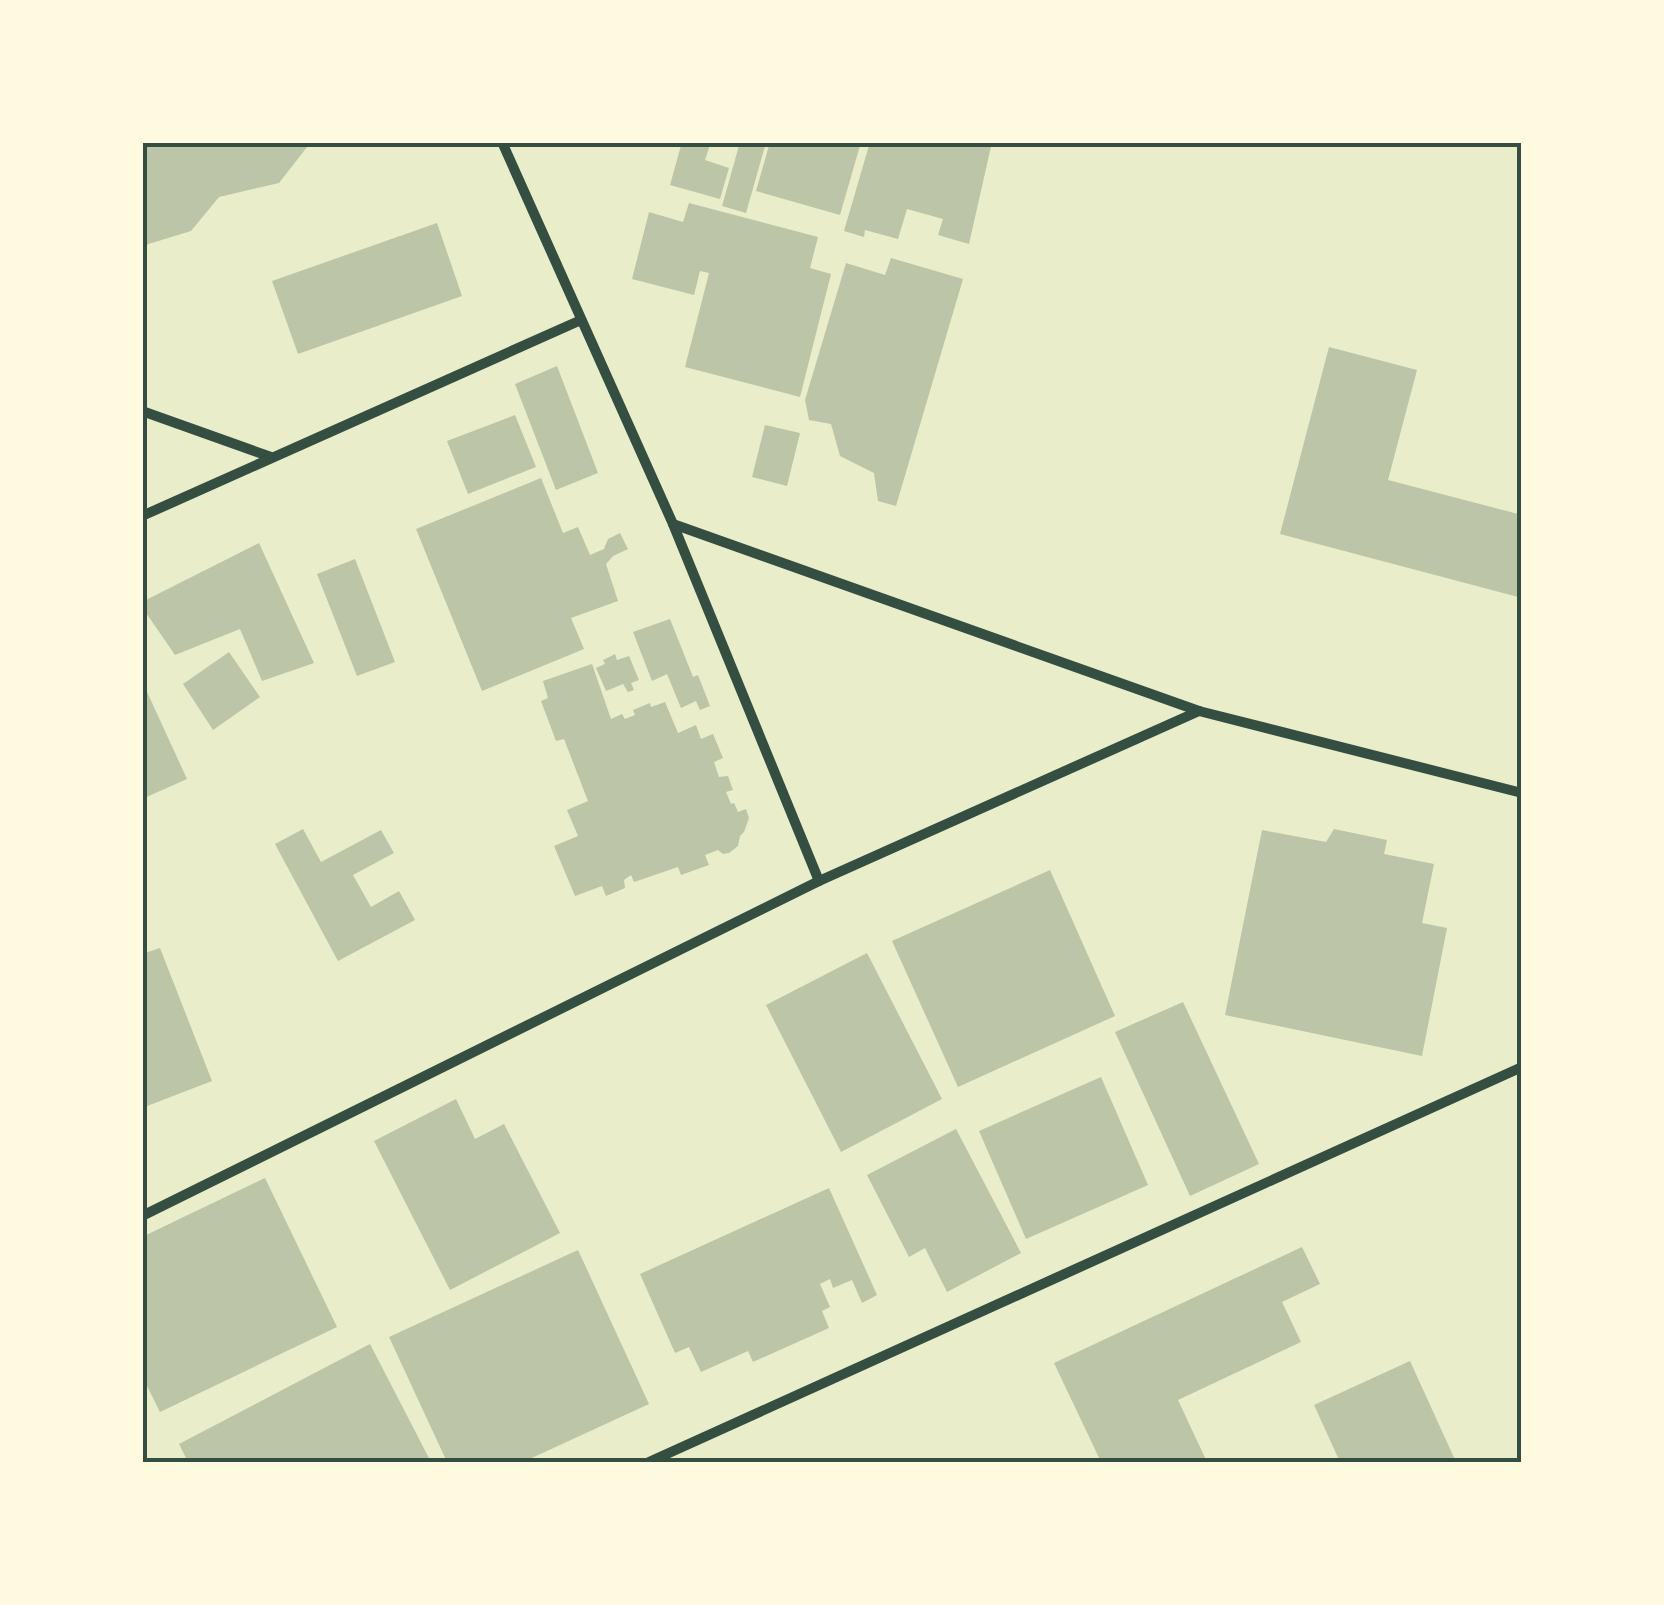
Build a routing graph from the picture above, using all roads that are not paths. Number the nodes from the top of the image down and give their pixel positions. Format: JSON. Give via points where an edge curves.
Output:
{"nodes":[{"id":1,"x":502,"y":142,"type":"edge"},
{"id":2,"x":581,"y":320,"type":"junction"},
{"id":3,"x":142,"y":410,"type":"edge"},
{"id":4,"x":270,"y":457,"type":"junction"},
{"id":5,"x":142,"y":516,"type":"edge"},
{"id":6,"x":673,"y":524,"type":"junction"},
{"id":7,"x":1200,"y":711,"type":"junction"},
{"id":8,"x":1522,"y":793,"type":"edge"},
{"id":9,"x":819,"y":881,"type":"junction"},
{"id":10,"x":1522,"y":1066,"type":"edge"},
{"id":11,"x":142,"y":1216,"type":"edge"},
{"id":12,"x":649,"y":1462,"type":"edge"}],
"edges":[{"from":1,"to":2,"type":"street"},
{"from":2,"to":4,"type":"street"},
{"from":2,"to":6,"type":"street"},
{"from":3,"to":4,"type":"street"},
{"from":4,"to":5,"type":"street"},
{"from":6,"to":7,"type":"street"},
{"from":6,"to":9,"type":"street"},
{"from":7,"to":8,"type":"street"},
{"from":7,"to":9,"type":"street"},
{"from":9,"to":11,"type":"street"},
{"from":10,"to":12,"type":"street"}]}
